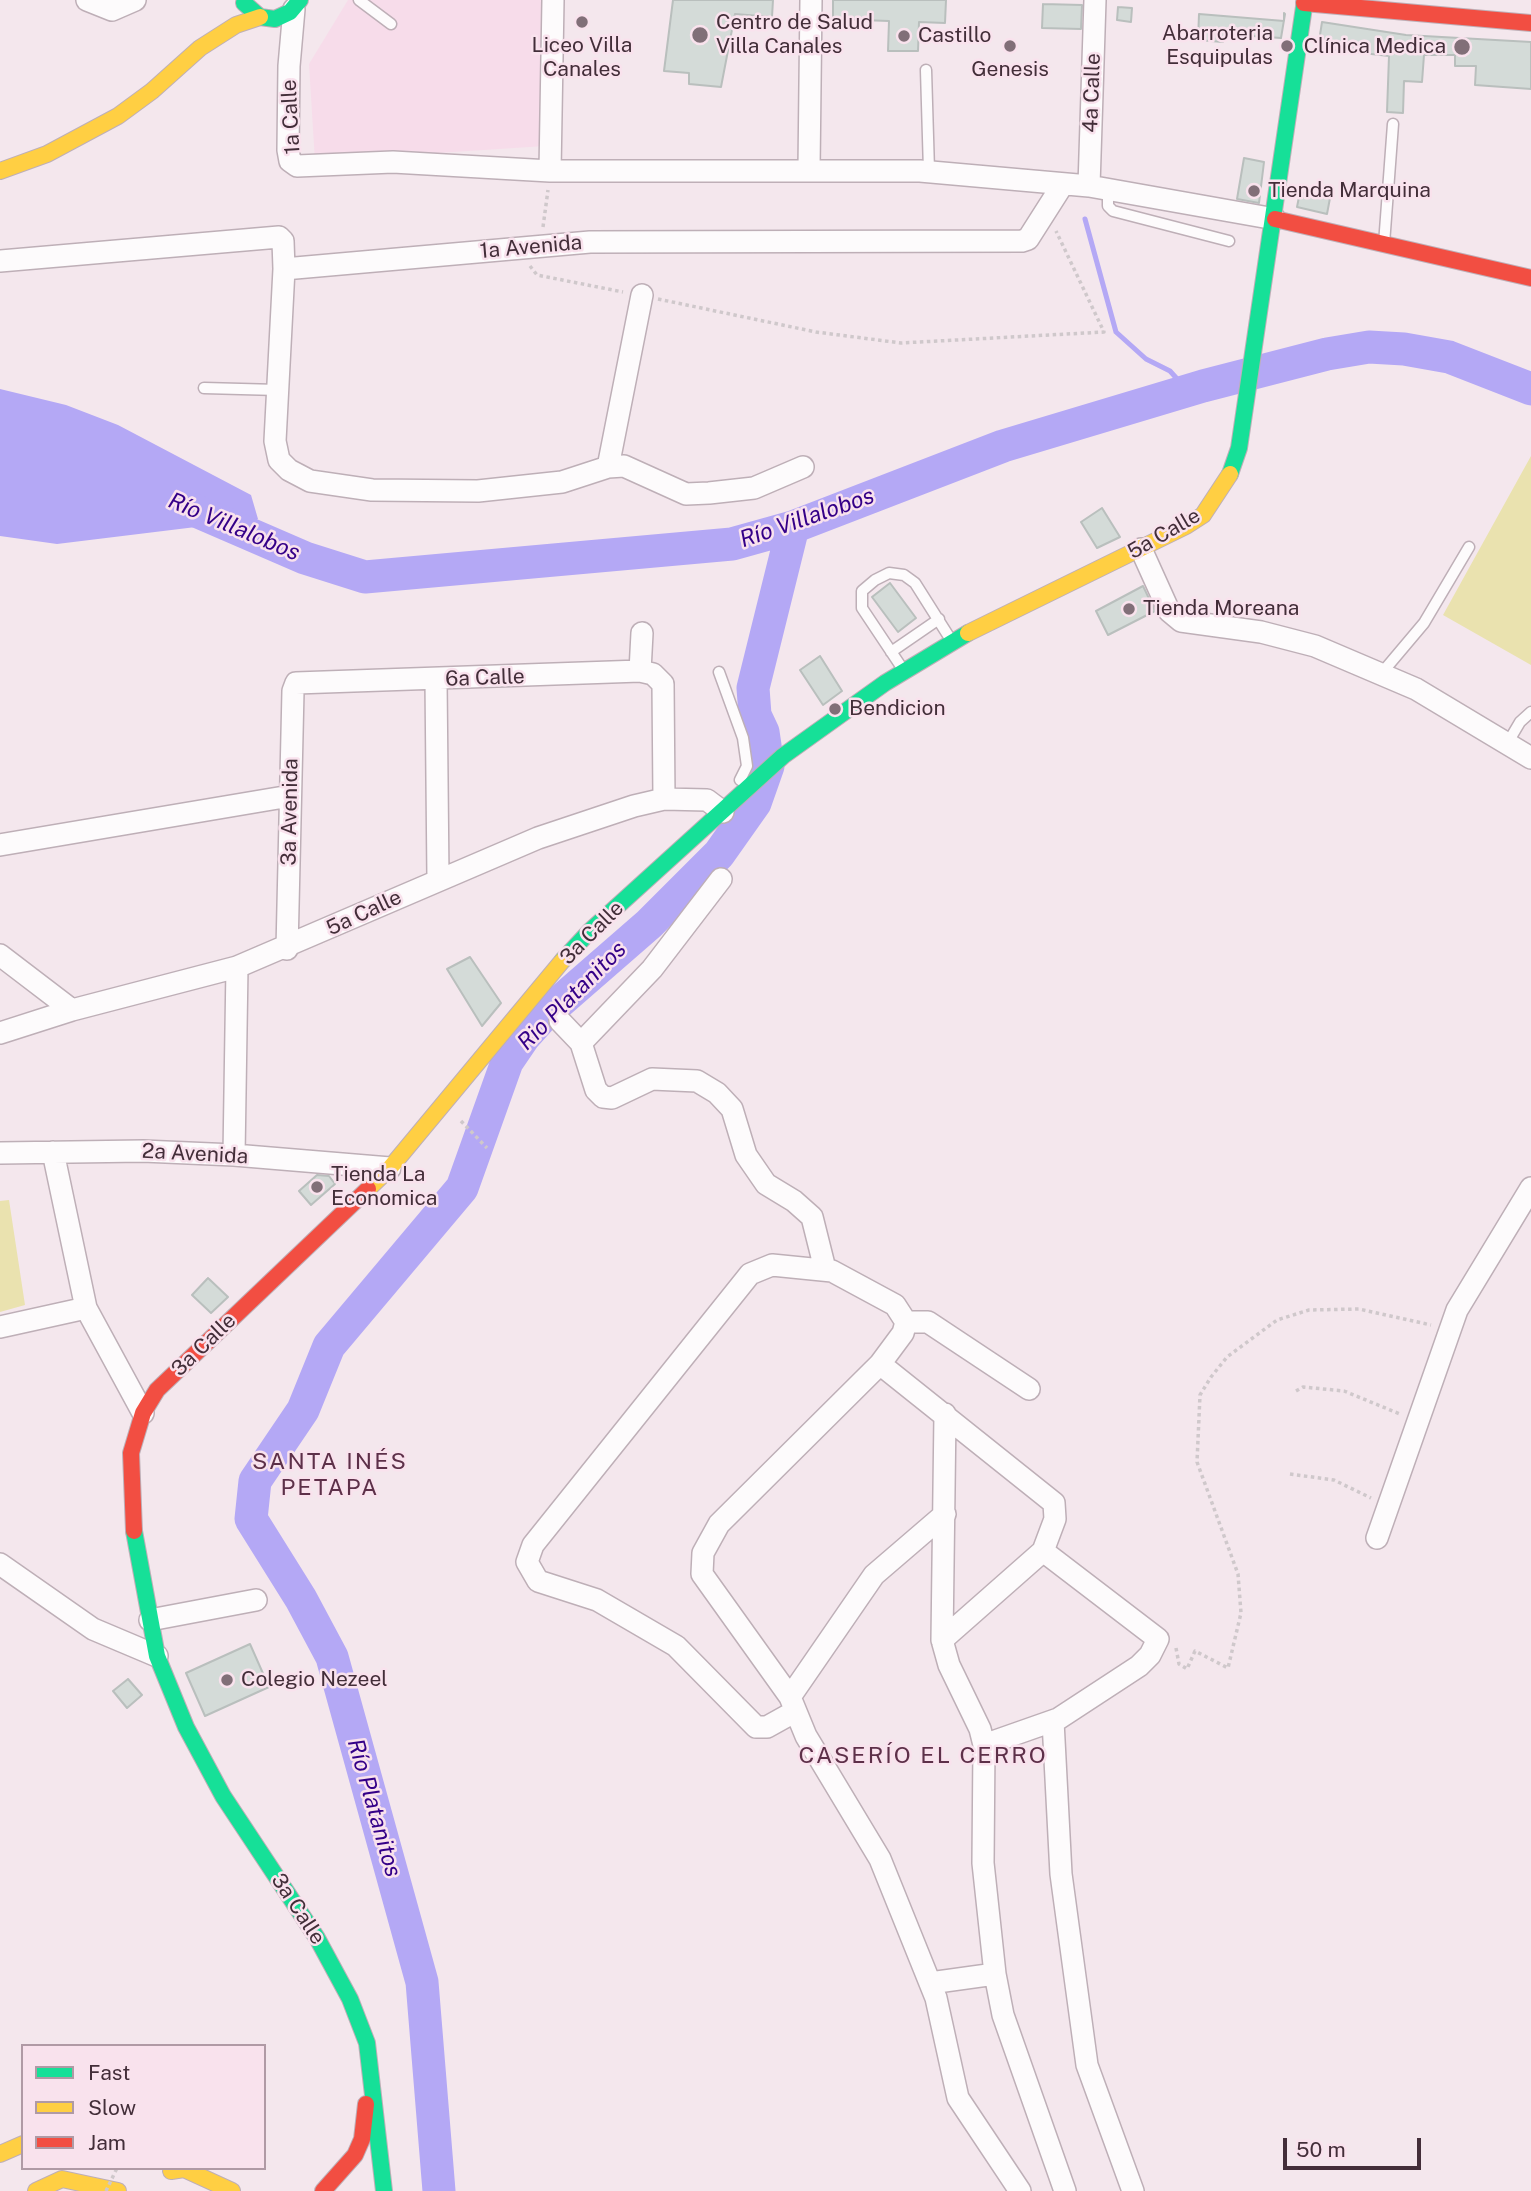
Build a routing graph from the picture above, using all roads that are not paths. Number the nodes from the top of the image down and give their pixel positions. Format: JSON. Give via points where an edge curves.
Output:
{"nodes":[{"id":1,"x":87,"y":0,"type":"edge"},
{"id":2,"x":135,"y":0,"type":"edge"},
{"id":3,"x":231,"y":0,"type":"edge"},
{"id":4,"x":242,"y":0,"type":"edge"},
{"id":5,"x":359,"y":0,"type":"edge"},
{"id":6,"x":553,"y":0,"type":"edge"},
{"id":7,"x":811,"y":0,"type":"edge"},
{"id":8,"x":1095,"y":0,"type":"edge"},
{"id":9,"x":1300,"y":2,"type":"edge"},
{"id":10,"x":1323,"y":2,"type":"edge"},
{"id":11,"x":297,"y":4,"type":"edge"},
{"id":12,"x":1375,"y":5,"type":"edge"},
{"id":13,"x":264,"y":18,"type":"junction"},
{"id":14,"x":1531,"y":23,"type":"edge"},
{"id":15,"x":391,"y":24,"type":"dead end"},
{"id":16,"x":200,"y":48,"type":"junction"},
{"id":17,"x":289,"y":66,"type":"junction"},
{"id":18,"x":926,"y":70,"type":"dead end"},
{"id":19,"x":1393,"y":124,"type":"dead end"},
{"id":20,"x":809,"y":170,"type":"junction"},
{"id":21,"x":0,"y":171,"type":"edge"},
{"id":22,"x":550,"y":171,"type":"junction"},
{"id":23,"x":929,"y":171,"type":"junction"},
{"id":24,"x":1063,"y":184,"type":"junction"},
{"id":25,"x":1098,"y":188,"type":"junction"},
{"id":26,"x":1165,"y":199,"type":"junction"},
{"id":27,"x":1275,"y":219,"type":"junction"},
{"id":28,"x":1163,"y":225,"type":"junction"},
{"id":29,"x":1230,"y":241,"type":"dead end"},
{"id":30,"x":1384,"y":244,"type":"junction"},
{"id":31,"x":0,"y":261,"type":"edge"},
{"id":32,"x":284,"y":269,"type":"junction"},
{"id":33,"x":1531,"y":278,"type":"edge"},
{"id":34,"x":642,"y":295,"type":"road end"},
{"id":35,"x":204,"y":388,"type":"dead end"},
{"id":36,"x":278,"y":390,"type":"junction"},
{"id":37,"x":608,"y":467,"type":"junction"},
{"id":38,"x":803,"y":467,"type":"dead end"},
{"id":39,"x":1469,"y":547,"type":"dead end"},
{"id":40,"x":1140,"y":549,"type":"junction"},
{"id":41,"x":939,"y":619,"type":"junction"},
{"id":42,"x":642,"y":633,"type":"dead end"},
{"id":43,"x":953,"y":642,"type":"junction"},
{"id":44,"x":891,"y":652,"type":"junction"},
{"id":45,"x":640,"y":671,"type":"junction"},
{"id":46,"x":904,"y":671,"type":"junction"},
{"id":47,"x":719,"y":672,"type":"dead end"},
{"id":48,"x":1381,"y":674,"type":"junction"},
{"id":49,"x":436,"y":680,"type":"junction"},
{"id":50,"x":303,"y":681,"type":"joint"},
{"id":51,"x":1531,"y":712,"type":"edge"},
{"id":52,"x":1507,"y":744,"type":"junction"},
{"id":53,"x":1531,"y":758,"type":"edge"},
{"id":54,"x":748,"y":789,"type":"junction"},
{"id":55,"x":290,"y":796,"type":"junction"},
{"id":56,"x":664,"y":799,"type":"junction"},
{"id":57,"x":723,"y":812,"type":"junction"},
{"id":58,"x":0,"y":845,"type":"edge"},
{"id":59,"x":438,"y":879,"type":"junction"},
{"id":60,"x":721,"y":879,"type":"dead end"},
{"id":61,"x":287,"y":949,"type":"junction"},
{"id":62,"x":0,"y":955,"type":"edge"},
{"id":63,"x":237,"y":968,"type":"junction"},
{"id":64,"x":72,"y":1010,"type":"junction"},
{"id":65,"x":560,"y":1021,"type":"dead end"},
{"id":66,"x":0,"y":1032,"type":"edge"},
{"id":67,"x":581,"y":1043,"type":"junction"},
{"id":68,"x":53,"y":1152,"type":"junction"},
{"id":69,"x":0,"y":1153,"type":"edge"},
{"id":70,"x":234,"y":1155,"type":"junction"},
{"id":71,"x":390,"y":1168,"type":"junction"},
{"id":72,"x":1531,"y":1188,"type":"edge"},
{"id":73,"x":825,"y":1269,"type":"junction"},
{"id":74,"x":86,"y":1308,"type":"junction"},
{"id":75,"x":906,"y":1322,"type":"junction"},
{"id":76,"x":0,"y":1327,"type":"edge"},
{"id":77,"x":880,"y":1364,"type":"junction"},
{"id":78,"x":1029,"y":1389,"type":"dead end"},
{"id":79,"x":143,"y":1413,"type":"junction"},
{"id":80,"x":944,"y":1414,"type":"junction"},
{"id":81,"x":945,"y":1514,"type":"junction"},
{"id":82,"x":1377,"y":1538,"type":"dead end"},
{"id":83,"x":1044,"y":1551,"type":"junction"},
{"id":84,"x":0,"y":1564,"type":"edge"},
{"id":85,"x":256,"y":1600,"type":"dead end"},
{"id":86,"x":150,"y":1620,"type":"junction"},
{"id":87,"x":942,"y":1640,"type":"junction"},
{"id":88,"x":157,"y":1656,"type":"junction"},
{"id":89,"x":792,"y":1704,"type":"junction"},
{"id":90,"x":1053,"y":1721,"type":"junction"},
{"id":91,"x":984,"y":1745,"type":"junction"},
{"id":92,"x":995,"y":1974,"type":"junction"},
{"id":93,"x":930,"y":1983,"type":"junction"},
{"id":94,"x":367,"y":2043,"type":"junction"},
{"id":95,"x":21,"y":2145,"type":"edge"},
{"id":96,"x":0,"y":2154,"type":"edge"},
{"id":97,"x":182,"y":2170,"type":"edge"},
{"id":98,"x":36,"y":2191,"type":"edge"},
{"id":99,"x":118,"y":2191,"type":"edge"},
{"id":100,"x":232,"y":2191,"type":"edge"},
{"id":101,"x":323,"y":2191,"type":"edge"},
{"id":102,"x":384,"y":2191,"type":"edge"},
{"id":103,"x":1020,"y":2191,"type":"edge"},
{"id":104,"x":1065,"y":2191,"type":"edge"},
{"id":105,"x":1133,"y":2191,"type":"edge"}],
"edges":[{"from":1,"to":2,"type":"street","via":[[112,10]]},
{"from":3,"to":16,"type":"main road"},
{"from":4,"to":13,"type":"main road"},
{"from":5,"to":15,"type":"lane"},
{"from":6,"to":22,"type":"street"},
{"from":7,"to":20,"type":"street"},
{"from":8,"to":25,"type":"street","name":"4a Calle"},
{"from":9,"to":10,"type":"main road"},
{"from":9,"to":27,"type":"main road","name":"5a Calle"},
{"from":10,"to":12,"type":"main road"},
{"from":11,"to":13,"type":"main road","via":[[281,17]]},
{"from":11,"to":17,"type":"street","name":"1a Calle"},
{"from":12,"to":14,"type":"main road"},
{"from":13,"to":16,"type":"main road","via":[[236,24]]},
{"from":13,"to":17,"type":"street","name":"1a Calle","via":[[280,37]]},
{"from":16,"to":21,"type":"main road","via":[[118,116],[47,154]]},
{"from":17,"to":22,"type":"street","name":"1a Calle","via":[[288,150],[290,161],[297,166],[393,162]]},
{"from":18,"to":23,"type":"lane"},
{"from":19,"to":30,"type":"lane"},
{"from":20,"to":22,"type":"street"},
{"from":20,"to":23,"type":"street"},
{"from":23,"to":24,"type":"street"},
{"from":24,"to":25,"type":"street"},
{"from":24,"to":32,"type":"street","name":"1a Avenida","via":[[1028,239],[1021,241],[590,242]]},
{"from":25,"to":26,"type":"street"},
{"from":25,"to":28,"type":"lane","via":[[1113,211]]},
{"from":26,"to":27,"type":"street"},
{"from":26,"to":28,"type":"lane"},
{"from":27,"to":30,"type":"main road"},
{"from":27,"to":40,"type":"main road","name":"5a Calle","via":[[1239,447],[1228,480],[1203,515]]},
{"from":28,"to":29,"type":"lane"},
{"from":30,"to":33,"type":"main road"},
{"from":31,"to":32,"type":"street","via":[[279,237]]},
{"from":32,"to":36,"type":"street"},
{"from":34,"to":37,"type":"street"},
{"from":35,"to":36,"type":"lane"},
{"from":36,"to":37,"type":"street","via":[[275,441],[279,460],[310,481],[372,489],[478,491],[562,481]]},
{"from":37,"to":38,"type":"street","via":[[624,466],[686,494],[754,488]]},
{"from":39,"to":48,"type":"lane","via":[[1424,623]]},
{"from":40,"to":43,"type":"main road","name":"5a Calle"},
{"from":40,"to":48,"type":"street","via":[[1169,611],[1181,621],[1289,637]]},
{"from":41,"to":43,"type":"lane"},
{"from":41,"to":44,"type":"lane"},
{"from":41,"to":44,"type":"lane","via":[[915,583],[904,575],[889,573],[875,580],[862,592],[862,608]]},
{"from":42,"to":45,"type":"street"},
{"from":43,"to":46,"type":"main road","name":"5a Calle"},
{"from":44,"to":46,"type":"lane"},
{"from":45,"to":49,"type":"street","name":"6a Calle"},
{"from":45,"to":56,"type":"street","via":[[653,674],[663,684]]},
{"from":46,"to":54,"type":"main road","name":"5a Calle","via":[[783,756]]},
{"from":47,"to":54,"type":"lane","via":[[743,737],[747,766],[739,782]]},
{"from":48,"to":52,"type":"street"},
{"from":49,"to":50,"type":"street","name":"6a Calle"},
{"from":49,"to":59,"type":"street"},
{"from":50,"to":55,"type":"street","name":"3a Avenida","via":[[296,683],[293,691]]},
{"from":51,"to":52,"type":"lane"},
{"from":52,"to":53,"type":"street"},
{"from":54,"to":57,"type":"main road","name":"3a Calle"},
{"from":55,"to":58,"type":"street"},
{"from":55,"to":61,"type":"street","name":"3a Avenida"},
{"from":56,"to":57,"type":"street","name":"5a Calle","via":[[707,800]]},
{"from":56,"to":59,"type":"street","name":"5a Calle","via":[[538,838]]},
{"from":57,"to":71,"type":"main road","name":"3a Calle","via":[[590,931]]},
{"from":59,"to":61,"type":"street","name":"5a Calle"},
{"from":60,"to":67,"type":"street","via":[[652,969]]},
{"from":61,"to":63,"type":"street","name":"5a Calle"},
{"from":62,"to":64,"type":"street"},
{"from":63,"to":64,"type":"street","name":"5a Calle"},
{"from":63,"to":70,"type":"street"},
{"from":64,"to":66,"type":"street","name":"5a Calle"},
{"from":65,"to":67,"type":"street"},
{"from":67,"to":73,"type":"street","via":[[596,1090],[603,1097],[612,1098],[652,1080],[697,1082],[717,1093],[732,1109],[746,1155],[766,1184],[812,1217]]},
{"from":68,"to":69,"type":"street","name":"2a Avenida"},
{"from":68,"to":70,"type":"street","name":"2a Avenida"},
{"from":68,"to":74,"type":"street"},
{"from":70,"to":71,"type":"street","name":"2a Avenida"},
{"from":71,"to":79,"type":"main road","name":"3a Calle","via":[[157,1390]]},
{"from":72,"to":82,"type":"street","via":[[1457,1310]]},
{"from":73,"to":75,"type":"street","via":[[895,1306]]},
{"from":73,"to":89,"type":"street","via":[[772,1265],[750,1274],[533,1545],[527,1562],[538,1581],[597,1600],[676,1646],[756,1727],[767,1727]]},
{"from":74,"to":76,"type":"street"},
{"from":74,"to":79,"type":"street"},
{"from":75,"to":77,"type":"street"},
{"from":75,"to":78,"type":"street","via":[[928,1322]]},
{"from":77,"to":80,"type":"street"},
{"from":77,"to":89,"type":"street","via":[[719,1524],[703,1553],[701,1569],[707,1582]]},
{"from":79,"to":86,"type":"main road","name":"3a Calle","via":[[131,1453],[131,1507]]},
{"from":80,"to":81,"type":"street"},
{"from":80,"to":83,"type":"street","via":[[1054,1503],[1054,1526]]},
{"from":81,"to":87,"type":"street"},
{"from":81,"to":89,"type":"street","via":[[874,1575]]},
{"from":83,"to":87,"type":"street"},
{"from":83,"to":90,"type":"street","via":[[1158,1639],[1139,1667]]},
{"from":84,"to":88,"type":"street","via":[[100,1633]]},
{"from":85,"to":86,"type":"street"},
{"from":86,"to":88,"type":"main road","name":"3a Calle"},
{"from":87,"to":91,"type":"street"},
{"from":88,"to":94,"type":"main road","name":"3a Calle","via":[[186,1727],[223,1796],[317,1938],[350,1999]]},
{"from":89,"to":93,"type":"street","via":[[806,1736],[880,1859]]},
{"from":90,"to":91,"type":"street"},
{"from":90,"to":105,"type":"street","via":[[1061,1874],[1087,2065]]},
{"from":91,"to":92,"type":"street","via":[[983,1863]]},
{"from":92,"to":93,"type":"street"},
{"from":92,"to":104,"type":"street","via":[[1009,2036]]},
{"from":93,"to":103,"type":"street","via":[[958,2098]]},
{"from":94,"to":101,"type":"main road","via":[[362,2139],[345,2168]]},
{"from":94,"to":102,"type":"main road"},
{"from":95,"to":96,"type":"main road"},
{"from":97,"to":100,"type":"main road"},
{"from":98,"to":99,"type":"main road","via":[[62,2179]]}]}
